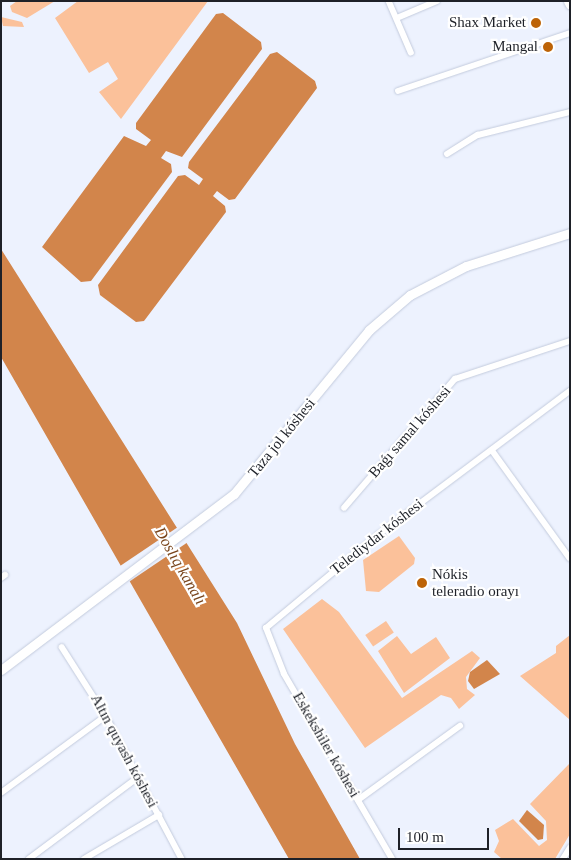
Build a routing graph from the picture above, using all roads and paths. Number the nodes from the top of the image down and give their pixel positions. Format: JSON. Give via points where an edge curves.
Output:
{"nodes":[{"id":1,"x":389,"y":1,"type":"edge"},
{"id":2,"x":437,"y":1,"type":"edge"},
{"id":3,"x":568,"y":1,"type":"edge"},
{"id":4,"x":570,"y":5,"type":"edge"},
{"id":5,"x":397,"y":18,"type":"junction"},
{"id":6,"x":570,"y":33,"type":"edge"},
{"id":7,"x":411,"y":52,"type":"dead end"},
{"id":8,"x":398,"y":91,"type":"dead end"},
{"id":9,"x":570,"y":112,"type":"edge"},
{"id":10,"x":448,"y":154,"type":"dead end"},
{"id":11,"x":570,"y":233,"type":"edge"},
{"id":12,"x":570,"y":341,"type":"edge"},
{"id":13,"x":570,"y":391,"type":"edge"},
{"id":14,"x":492,"y":450,"type":"junction"},
{"id":15,"x":344,"y":508,"type":"dead end"},
{"id":16,"x":570,"y":558,"type":"edge"},
{"id":17,"x":266,"y":628,"type":"joint"},
{"id":18,"x":62,"y":648,"type":"dead end"},
{"id":19,"x":1,"y":670,"type":"edge"},
{"id":20,"x":106,"y":716,"type":"junction"},
{"id":21,"x":460,"y":726,"type":"dead end"},
{"id":22,"x":136,"y":779,"type":"junction"},
{"id":23,"x":1,"y":793,"type":"edge"},
{"id":24,"x":358,"y":800,"type":"junction"},
{"id":25,"x":159,"y":815,"type":"junction"},
{"id":26,"x":570,"y":848,"type":"edge"},
{"id":27,"x":29,"y":859,"type":"edge"},
{"id":28,"x":84,"y":859,"type":"edge"},
{"id":29,"x":182,"y":859,"type":"edge"},
{"id":30,"x":392,"y":859,"type":"edge"},
{"id":31,"x":562,"y":859,"type":"edge"}],
"edges":[{"from":1,"to":5,"type":"street"},
{"from":2,"to":5,"type":"street"},
{"from":3,"to":4,"type":"main road"},
{"from":5,"to":7,"type":"street"},
{"from":6,"to":8,"type":"street"},
{"from":9,"to":10,"type":"street","via":[[478,135]]},
{"from":11,"to":19,"type":"main road","name":"Taza jol kóshesi","via":[[466,266],[410,295],[369,330],[255,473],[186,532]]},
{"from":12,"to":15,"type":"street","name":"Baǵı samal kóshesi","via":[[455,379]]},
{"from":13,"to":14,"type":"street","name":"Telediydar kóshesi"},
{"from":14,"to":16,"type":"street"},
{"from":14,"to":17,"type":"street","name":"Telediydar kóshesi","via":[[279,613]]},
{"from":17,"to":24,"type":"street","name":"Eskekshiler kóshesi","via":[[284,674]]},
{"from":18,"to":20,"type":"street","name":"Altın quyash kóshesi"},
{"from":20,"to":22,"type":"street","name":"Altın quyash kóshesi"},
{"from":20,"to":23,"type":"street"},
{"from":21,"to":24,"type":"street"},
{"from":22,"to":25,"type":"street","name":"Altın quyash kóshesi"},
{"from":22,"to":27,"type":"street"},
{"from":24,"to":30,"type":"street","name":"Eskekshiler kóshesi"},
{"from":25,"to":28,"type":"street"},
{"from":25,"to":29,"type":"street","name":"Altın quyash kóshesi"},
{"from":26,"to":31,"type":"street"}]}
